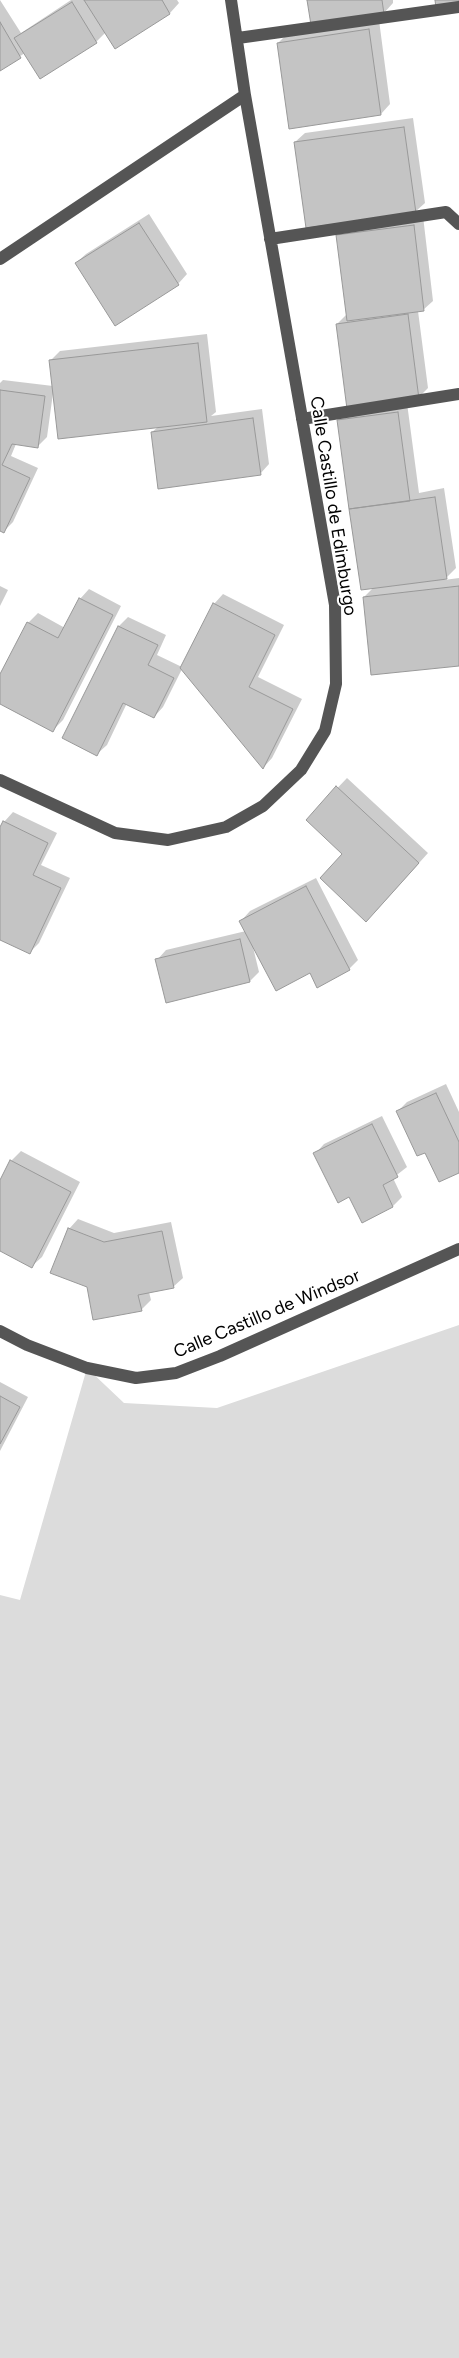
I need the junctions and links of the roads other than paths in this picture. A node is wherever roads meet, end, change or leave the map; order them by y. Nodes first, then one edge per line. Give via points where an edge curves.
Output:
1 (231, 0) edge
2 (459, 7) edge
3 (238, 38) junction
4 (245, 95) junction
5 (459, 224) edge
6 (270, 239) junction
7 (0, 259) edge
8 (459, 394) edge
9 (302, 419) junction
10 (0, 780) edge
11 (459, 1249) edge
12 (0, 1331) edge

1 - 3 street, Calle Castillo de Edimburgo
2 - 3 street
3 - 4 street, Calle Castillo de Edimburgo
4 - 6 street, Calle Castillo de Edimburgo
4 - 7 street
5 - 6 street via 446,212
6 - 9 street, Calle Castillo de Edimburgo
8 - 9 street
9 - 10 street, Calle Castillo de Edimburgo via 335,605 336,684 325,731 301,770 263,806 226,827 168,840 115,833
11 - 12 street, Calle Castillo de Windsor via 176,1373 136,1378 87,1368 26,1345

